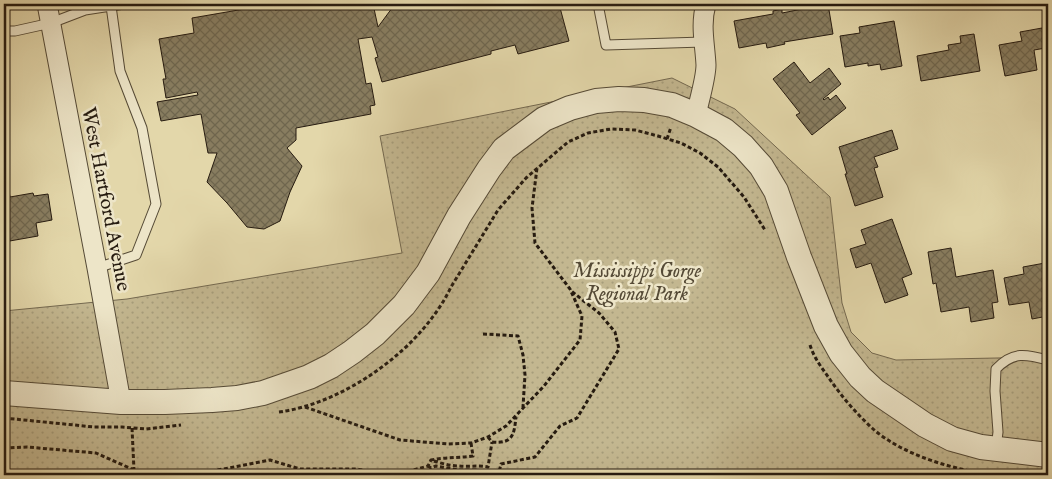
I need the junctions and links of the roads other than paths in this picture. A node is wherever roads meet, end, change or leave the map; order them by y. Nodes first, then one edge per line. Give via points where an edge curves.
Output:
1 (48, 4) edge
2 (124, 4) edge
3 (598, 4) edge
4 (706, 4) edge
5 (111, 6) junction
6 (84, 7) edge
7 (51, 23) junction
8 (4, 31) edge
9 (703, 42) junction
10 (696, 115) junction
11 (97, 268) junction
12 (1048, 360) edge
13 (5, 391) edge
14 (121, 402) junction
15 (996, 448) junction
16 (1048, 455) edge

1 - 7 street, West Hartford Avenue
2 - 5 lane
3 - 9 lane via 606,45
4 - 9 street
5 - 6 lane
5 - 11 lane via 120,71 142,128 156,204 136,255
6 - 7 lane
7 - 8 lane
7 - 11 street, West Hartford Avenue
9 - 10 street via 706,68
10 - 14 street via 644,100 619,99 596,101 544,119 496,158 428,273 404,305 376,334 352,352 331,366 263,393 212,400
10 - 15 street via 724,130 761,166 776,191 826,326 860,377 925,425 952,439
11 - 14 street, West Hartford Avenue
12 - 15 lane via 1018,355 996,369
13 - 14 street
15 - 16 street

